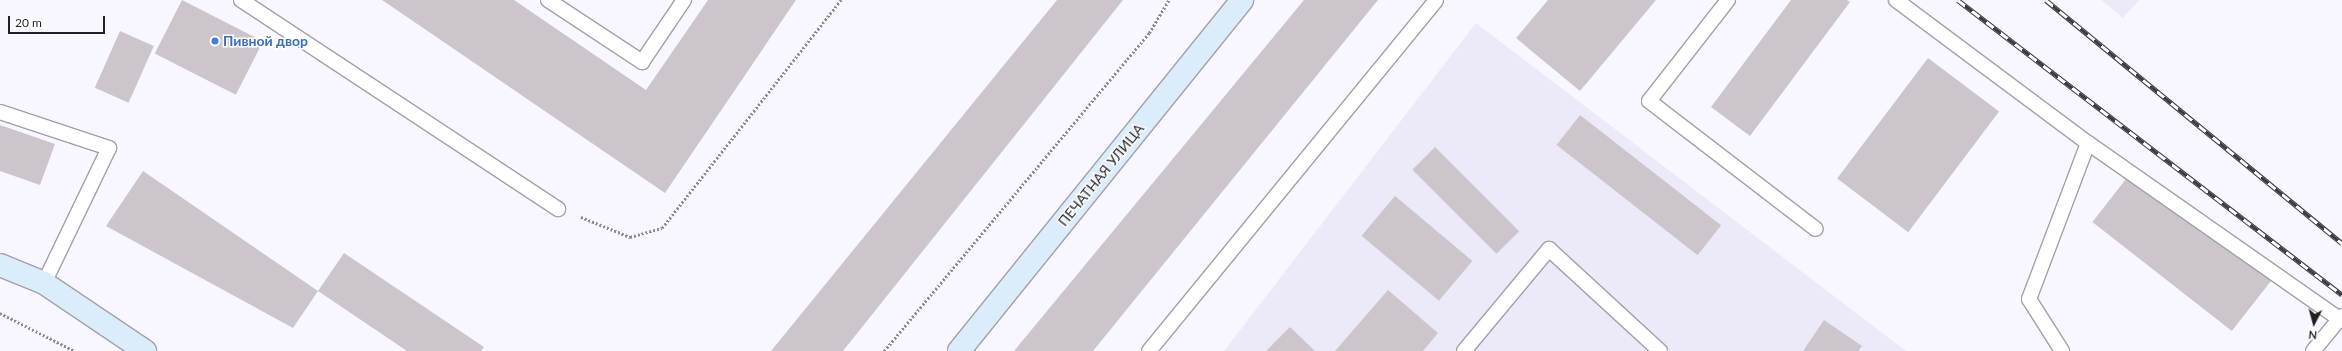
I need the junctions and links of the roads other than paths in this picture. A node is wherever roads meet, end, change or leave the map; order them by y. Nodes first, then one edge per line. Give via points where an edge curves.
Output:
1 (241, 0) edge
2 (548, 0) edge
3 (684, 0) edge
4 (1242, 0) edge
5 (1436, 0) edge
6 (1728, 0) edge
7 (1896, 0) edge
8 (0, 112) edge
9 (2088, 143) junction
10 (558, 209) road end
11 (1816, 229) dead end
12 (0, 265) edge
13 (44, 283) junction
14 (2341, 319) edge
15 (145, 351) edge
16 (960, 351) edge
17 (1150, 351) edge
18 (1464, 351) edge
19 (1660, 351) edge
20 (2062, 351) edge
21 (2313, 351) edge

1 - 10 lane
2 - 3 lane via 642,62
4 - 16 street, ПЕЧАТНАЯ УЛИЦА
5 - 17 lane
6 - 11 lane via 1649,101
7 - 9 lane
8 - 13 lane via 109,148
9 - 14 lane
9 - 20 lane via 2029,299
12 - 13 street
13 - 15 street
14 - 21 lane
18 - 19 lane via 1549,249

